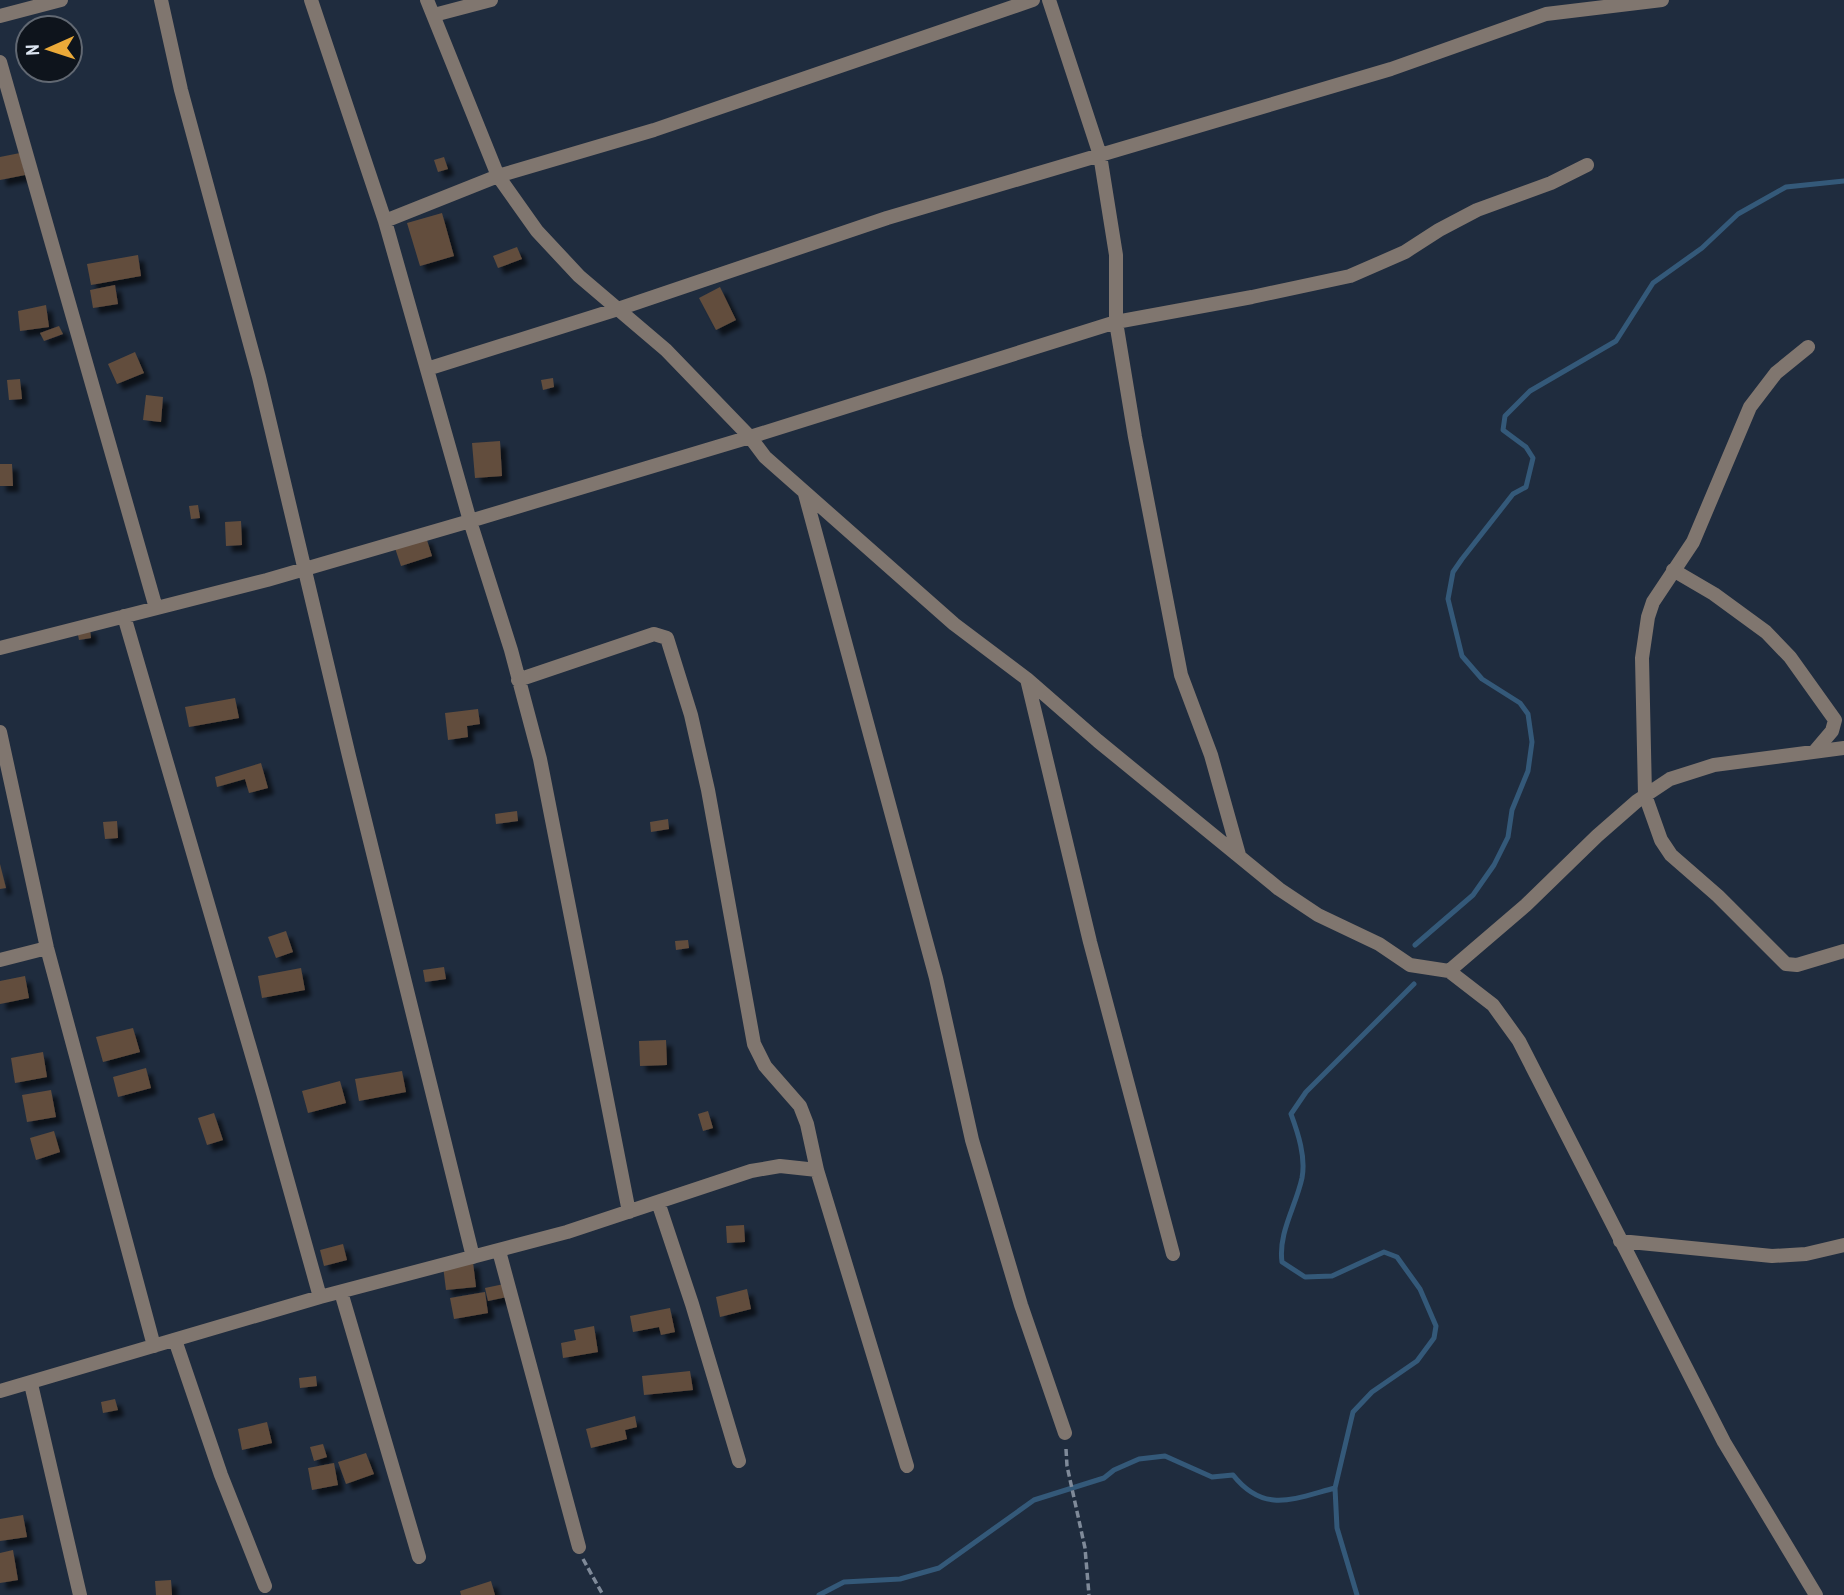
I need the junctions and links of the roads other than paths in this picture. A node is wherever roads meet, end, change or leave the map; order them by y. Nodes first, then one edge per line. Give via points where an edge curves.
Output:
1 (61, 0) edge
2 (161, 0) edge
3 (311, 0) edge
4 (427, 0) edge
5 (491, 0) edge
6 (1033, 0) edge
7 (1049, 0) edge
8 (1662, 0) edge
9 (434, 15) junction
10 (0, 16) edge
11 (0, 62) edge
12 (1100, 155) junction
13 (1587, 165) dead end
14 (498, 176) junction
15 (385, 221) junction
16 (618, 309) junction
17 (1116, 322) junction
18 (1808, 347) dead end
19 (427, 369) junction
20 (750, 437) junction
21 (805, 494) junction
22 (470, 521) junction
23 (304, 569) junction
24 (1673, 570) junction
25 (156, 608) junction
26 (124, 616) junction
27 (0, 648) edge
28 (1027, 679) junction
29 (518, 680) junction
30 (0, 732) edge
31 (1844, 748) edge
32 (1815, 751) junction
33 (1645, 795) junction
34 (1239, 855) junction
35 (47, 948) junction
36 (1844, 951) edge
37 (0, 960) edge
38 (1449, 971) junction
39 (817, 1170) junction
40 (658, 1202) junction
41 (629, 1212) junction
42 (1620, 1241) junction
43 (1844, 1245) edge
44 (499, 1251) junction
45 (1173, 1254) dead end
46 (473, 1257) junction
47 (341, 1292) junction
48 (320, 1297) junction
49 (175, 1340) junction
50 (154, 1346) junction
51 (31, 1384) junction
52 (0, 1391) edge
53 (1065, 1433) road end
54 (739, 1461) dead end
55 (907, 1466) dead end
56 (579, 1547) road end
57 (419, 1557) dead end
58 (265, 1586) dead end
59 (80, 1595) edge
60 (1816, 1595) edge

1 - 10 street
2 - 23 street
3 - 15 street
4 - 9 street
5 - 9 street
6 - 14 street via 654,130
7 - 12 street
8 - 12 street via 1546,14 1391,69
9 - 14 street
11 - 25 street
12 - 16 street via 887,218
12 - 17 street via 1116,256
13 - 17 street via 1477,210 1405,252 1350,276
14 - 15 street
14 - 16 street via 558,255
15 - 19 street
16 - 19 street
16 - 20 street via 666,350
17 - 20 street
17 - 34 street via 1181,675 1211,755
18 - 24 street via 1776,373 1750,407 1693,542
19 - 22 street
20 - 21 street
20 - 22 street
21 - 28 street via 954,624
21 - 53 street via 936,978 972,1140 1021,1306
22 - 23 street
22 - 29 street
23 - 25 street
23 - 46 street
24 - 32 street via 1746,617 1790,657 1835,720 1832,732
24 - 33 street via 1653,602 1644,638
25 - 26 street
26 - 27 street
26 - 48 street
28 - 34 street
28 - 45 street via 1090,942
29 - 39 street via 654,634 667,638 708,790 754,1044 765,1066 800,1106
29 - 41 street via 540,759
30 - 35 street
31 - 32 street
32 - 33 street via 1714,765 1670,779
33 - 36 street via 1666,849 1786,964
33 - 38 street
34 - 38 street via 1318,915 1379,944 1410,965
35 - 37 street
35 - 50 street
38 - 42 street via 1493,1005 1519,1041
39 - 40 street via 764,1168
39 - 55 street
40 - 41 street
40 - 54 street
41 - 44 street
42 - 43 street via 1772,1256
42 - 60 street via 1724,1442
44 - 46 street
44 - 56 street
46 - 47 street
47 - 48 street
47 - 57 street
48 - 49 street
49 - 50 street
49 - 58 street
50 - 51 street
51 - 52 street
51 - 59 street

